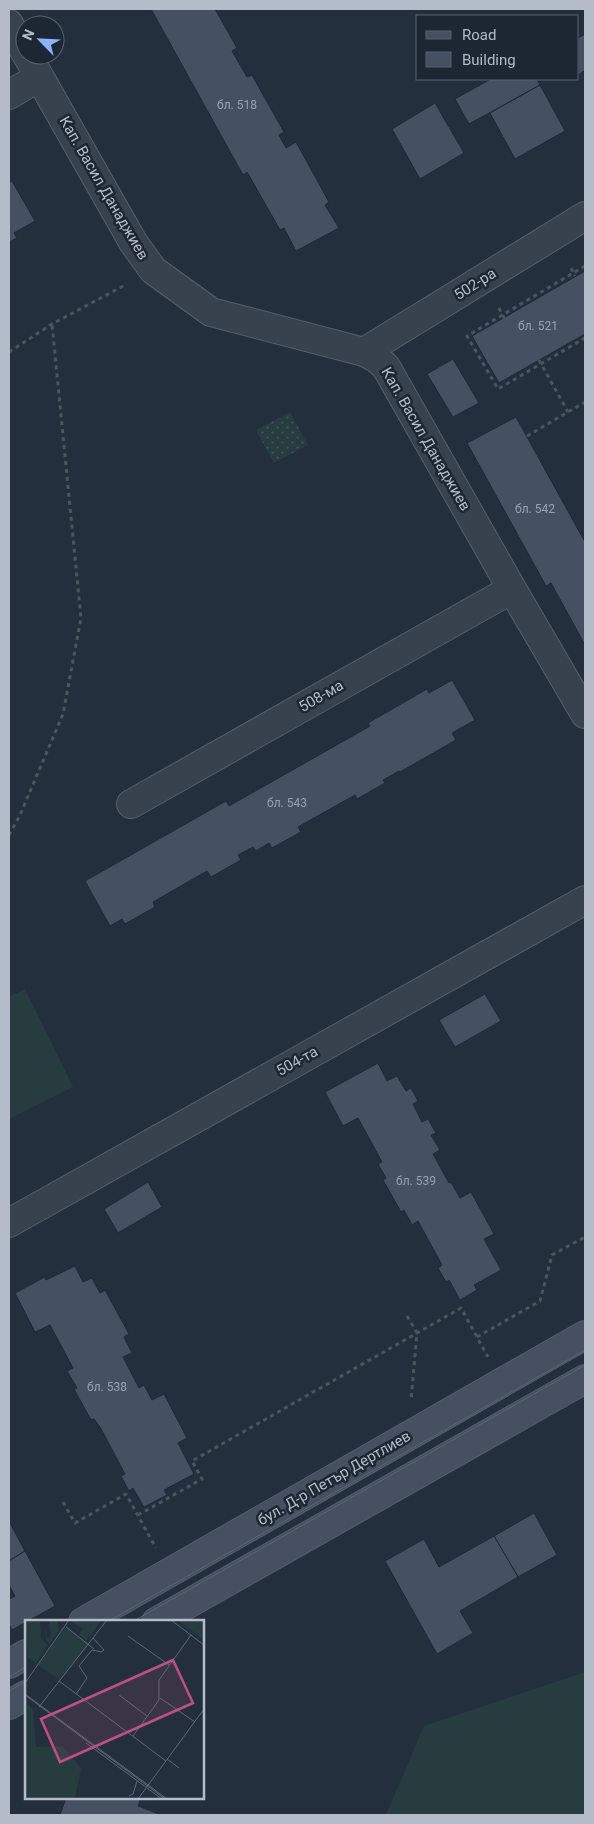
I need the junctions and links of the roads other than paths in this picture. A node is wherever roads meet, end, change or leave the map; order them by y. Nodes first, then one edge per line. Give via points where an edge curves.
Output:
1 (28, 65) edge
2 (32, 65) edge
3 (9, 95) edge
4 (585, 216) edge
5 (364, 352) junction
6 (512, 589) junction
7 (585, 714) edge
8 (131, 804) dead end
9 (585, 900) edge
10 (9, 1223) edge
11 (585, 1335) edge
12 (585, 1379) edge
13 (86, 1620) edge
14 (160, 1620) edge
15 (25, 1655) edge
16 (9, 1664) edge
17 (25, 1696) edge
18 (9, 1704) edge

1 - 3 street
2 - 5 street, Кап. Васил Данаджиев via 133,242 153,270 211,312
4 - 5 street, 502-ра
5 - 6 street, Кап. Васил Данаджиев via 386,367
6 - 7 street, Кап. Васил Данаджиев
6 - 8 street, 508-ма
9 - 10 street, 504-та
11 - 13 main road, бул. Д-р Петър Дертлиев
12 - 14 main road
15 - 16 main road
17 - 18 main road

